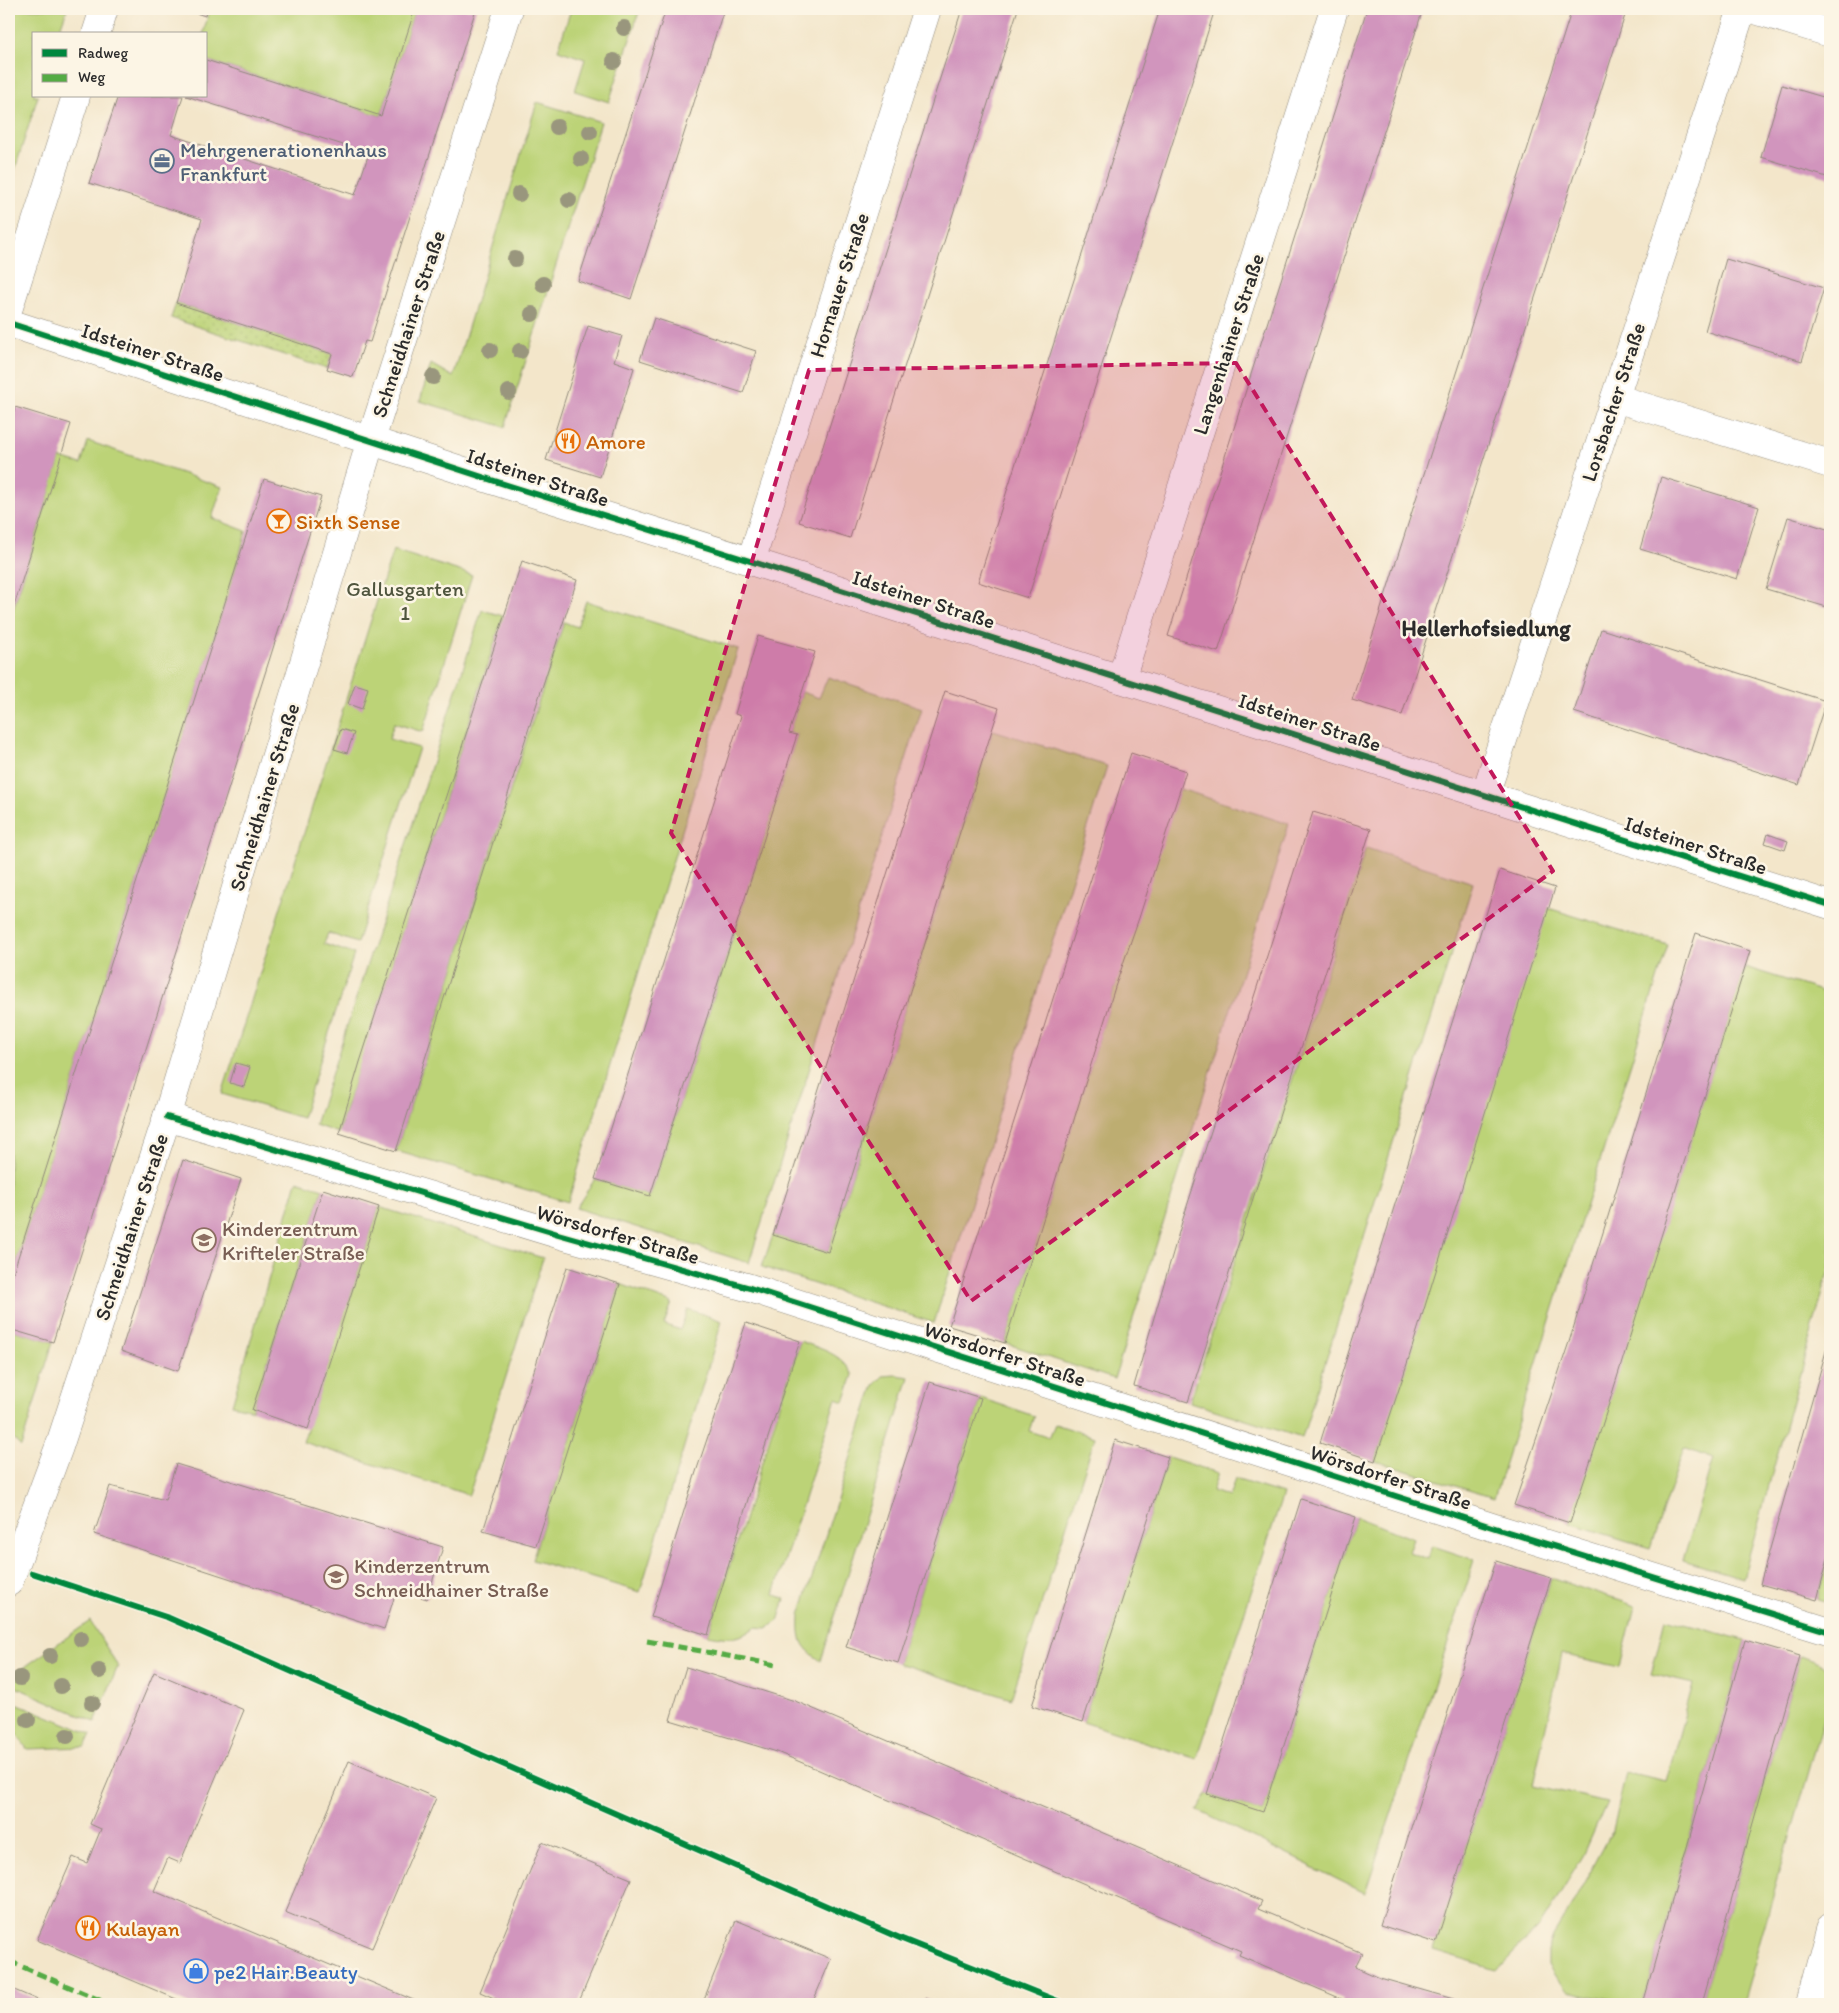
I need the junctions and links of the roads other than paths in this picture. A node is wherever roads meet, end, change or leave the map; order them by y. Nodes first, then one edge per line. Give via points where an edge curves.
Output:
1 (104, 9) edge
2 (509, 9) edge
3 (928, 9) edge
4 (1334, 9) edge
5 (1742, 9) edge
6 (1752, 9) edge
7 (97, 32) edge
8 (1830, 34) edge
9 (75, 98) edge
10 (9, 307) edge
11 (9, 322) edge
12 (1615, 398) junction
13 (371, 440) junction
14 (1830, 464) edge
15 (751, 561) junction
16 (1121, 679) junction
17 (1485, 795) junction
18 (1830, 905) edge
19 (167, 1117) junction
20 (9, 1582) edge
21 (1830, 1632) edge
22 (1830, 1928) edge
23 (1818, 2000) edge

1 - 7 street
2 - 13 street, Schneidhainer Straße
3 - 15 street, Hornauer Straße
4 - 16 street, Langenhainer Straße
5 - 12 street, Lorsbacher Straße
6 - 8 street
9 - 10 street
11 - 13 street, Idsteiner Straße
12 - 14 street
12 - 17 street, Lorsbacher Straße
13 - 15 street, Idsteiner Straße
13 - 19 street, Schneidhainer Straße
15 - 16 street, Idsteiner Straße
16 - 17 street, Idsteiner Straße
17 - 18 street, Idsteiner Straße
19 - 20 street, Schneidhainer Straße via 60,1447
19 - 21 street, Wörsdorfer Straße via 750,1288 1495,1528
22 - 23 street

